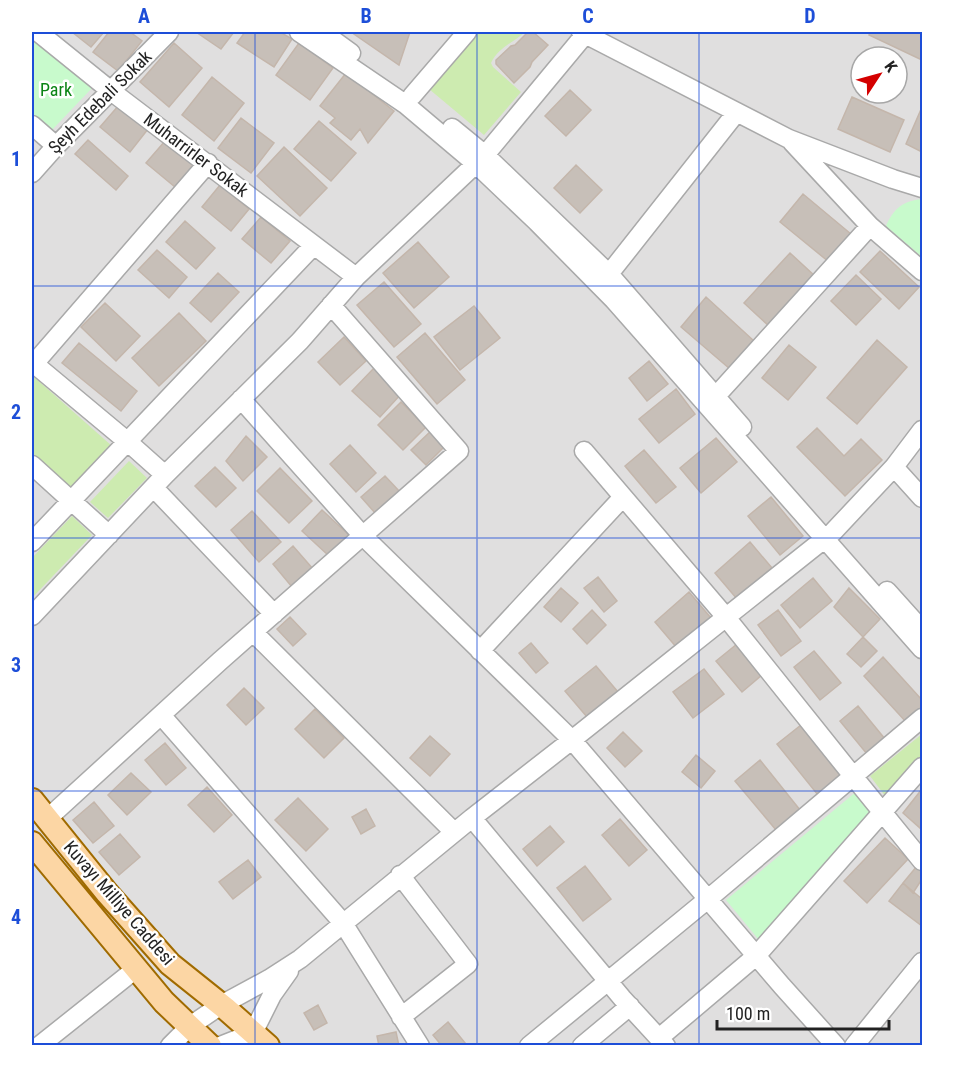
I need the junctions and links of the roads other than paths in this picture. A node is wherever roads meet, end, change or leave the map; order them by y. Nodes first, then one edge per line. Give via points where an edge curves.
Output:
1 (38, 32) edge
2 (169, 32) edge
3 (299, 32) edge
4 (321, 32) edge
5 (467, 32) edge
6 (584, 32) edge
7 (111, 91) junction
8 (412, 96) junction
9 (736, 112) junction
10 (32, 125) edge
11 (789, 139) junction
12 (56, 146) junction
13 (481, 159) junction
14 (208, 163) junction
15 (32, 173) edge
16 (922, 188) edge
17 (870, 226) junction
18 (314, 245) junction
19 (922, 271) edge
20 (609, 274) junction
21 (356, 278) junction
22 (331, 305) junction
23 (32, 364) edge
24 (717, 396) junction
25 (241, 399) junction
26 (922, 430) edge
27 (128, 442) junction
28 (584, 451) dead end
29 (32, 465) edge
30 (894, 467) junction
31 (159, 482) junction
32 (623, 497) junction
33 (922, 498) edge
34 (71, 501) junction
35 (109, 535) junction
36 (829, 535) junction
37 (363, 536) junction
38 (32, 542) edge
39 (274, 614) junction
40 (32, 616) edge
41 (725, 616) junction
42 (919, 618) edge
43 (253, 632) junction
44 (922, 649) edge
45 (480, 651) junction
46 (161, 715) junction
47 (922, 718) edge
48 (572, 740) junction
49 (922, 767) edge
50 (853, 776) junction
51 (32, 800) edge
52 (883, 811) junction
53 (472, 818) junction
54 (47, 819) junction
55 (454, 832) junction
56 (32, 843) edge
57 (922, 861) edge
58 (400, 875) junction
59 (708, 899) junction
60 (343, 923) junction
61 (756, 956) junction
62 (296, 962) junction
63 (922, 962) edge
64 (137, 968) junction
65 (608, 980) junction
66 (221, 1005) junction
67 (630, 1006) junction
68 (401, 1017) junction
69 (190, 1026) junction
70 (260, 1039) edge
71 (663, 1042) edge
72 (39, 1046) edge
73 (170, 1046) edge
74 (210, 1046) edge
75 (220, 1046) edge
76 (420, 1046) edge
77 (529, 1046) edge
78 (582, 1046) edge
79 (836, 1046) edge
80 (854, 1046) edge

1 - 7 street, Muharrirler Sokak
2 - 7 street, Şeyh Edebali Sokak
3 - 13 street
4 - 8 street
5 - 8 street
6 - 9 street
6 - 13 street
7 - 12 street, Şeyh Edebali Sokak
7 - 14 street, Muharrirler Sokak
8 - 13 street
9 - 11 street
9 - 20 street
10 - 12 street
11 - 16 street
11 - 17 street
12 - 15 street, Şeyh Edebali Sokak
13 - 20 street
13 - 21 street
13 - 36 street
14 - 18 street, Muharrirler Sokak
14 - 23 street
17 - 19 street
17 - 24 street
18 - 21 street, Muharrirler Sokak
18 - 27 street
20 - 24 street
21 - 22 street
22 - 25 street
22 - 37 street via 459,451
23 - 27 street
24 - 36 street
25 - 31 street
25 - 37 street
26 - 30 street
27 - 31 street
27 - 34 street
28 - 32 street
29 - 34 street
30 - 33 street
30 - 36 street
31 - 35 street
31 - 39 street
32 - 41 street
32 - 45 street
34 - 35 street
34 - 38 street
35 - 40 street
36 - 41 street
36 - 42 street
36 - 44 street
37 - 39 street
37 - 45 street
39 - 43 street
41 - 48 street
41 - 50 street
43 - 46 street
43 - 55 street
45 - 48 street
46 - 54 street
46 - 60 street
47 - 50 street
48 - 53 street
48 - 59 street
49 - 52 street
50 - 52 street
50 - 59 street
51 - 54 main road, Kuvayı Milliye Caddesi
52 - 57 street
52 - 61 street
53 - 55 street
53 - 65 street
54 - 66 main road, Kuvayı Milliye Caddesi via 170,964
55 - 58 street
56 - 64 main road, Kuvayı Milliye Caddesi
58 - 60 street
58 - 68 street via 468,964
59 - 61 street
59 - 65 street
60 - 62 street
60 - 68 street
61 - 71 street
61 - 79 street
62 - 66 street
62 - 70 street via 272,995
63 - 80 street
64 - 69 main road, Kuvayı Milliye Caddesi via 164,1002
64 - 72 street
65 - 67 street
65 - 77 street
66 - 69 street
66 - 70 main road, Kuvayı Milliye Caddesi
67 - 71 street
67 - 78 street
68 - 76 street
69 - 73 street
69 - 74 main road, Kuvayı Milliye Caddesi
70 - 75 street

